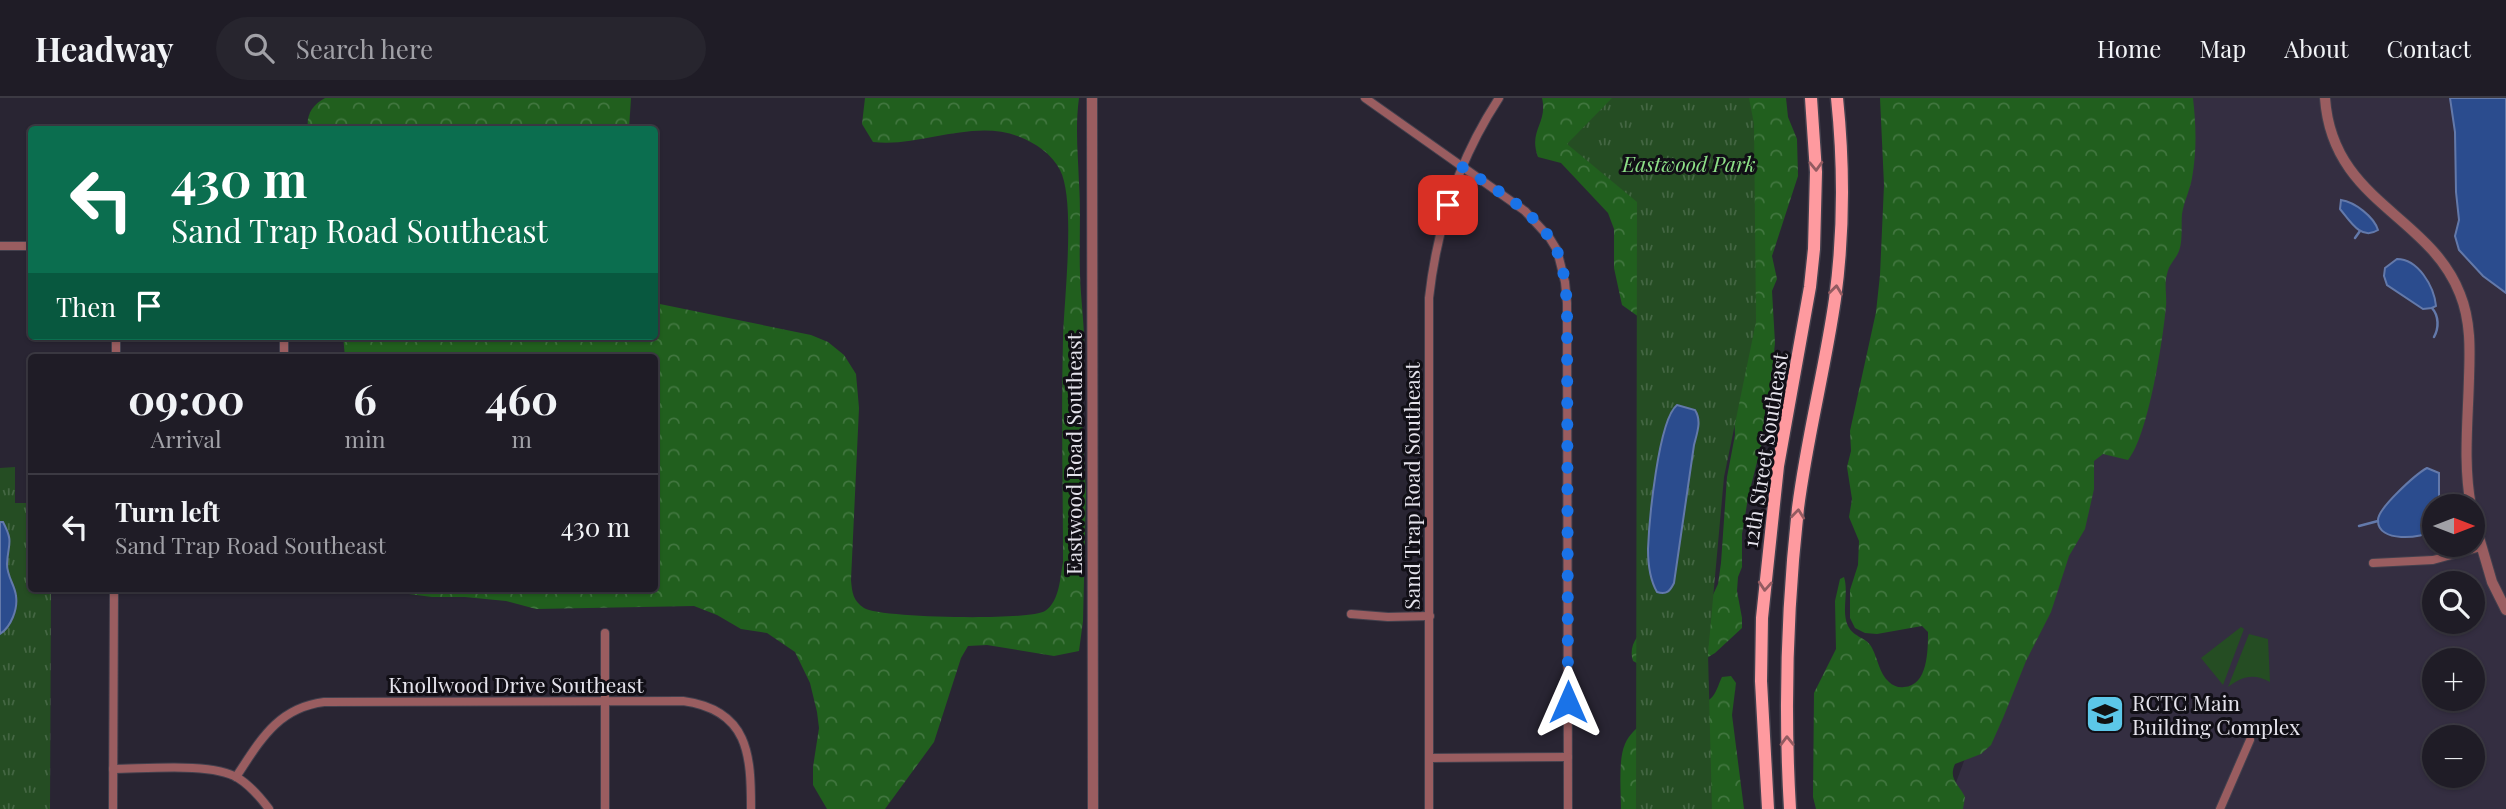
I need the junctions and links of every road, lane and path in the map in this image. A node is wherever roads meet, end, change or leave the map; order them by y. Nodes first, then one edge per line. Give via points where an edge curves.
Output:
1 (1092, 98) edge
2 (1365, 98) edge
3 (1499, 98) edge
4 (1811, 98) edge
5 (1837, 98) edge
6 (2325, 100) edge
7 (1461, 166) junction
8 (0, 246) edge
9 (28, 246) edge
10 (2470, 494) edge
11 (2444, 557) edge
12 (2483, 557) edge
13 (2373, 563) dead end
14 (114, 592) edge
15 (2506, 610) edge
16 (1351, 614) dead end
17 (1430, 617) junction
18 (605, 633) dead end
19 (605, 700) junction
20 (2250, 740) dead end
21 (1568, 757) junction
22 (1429, 758) junction
23 (114, 769) junction
24 (236, 777) junction
25 (114, 809) edge
26 (269, 809) edge
27 (605, 809) edge
28 (751, 809) edge
29 (1093, 809) edge
30 (1429, 809) edge
31 (1568, 809) edge
32 (1768, 809) edge
33 (1790, 809) edge
34 (2220, 809) edge

1 - 29 street, Eastwood Road Southeast
2 - 7 street
3 - 7 street, Sand Trap Road Southeast
4 -> 32 main road, 12th Street Southeast via 1816,172 1814,249 1777,466 1762,618
33 -> 5 main road, 12th Street Southeast via 1787,648 1805,460 1835,302 1841,241
6 - 10 street via 2335,143 2352,173 2434,253 2462,298 2470,344
7 - 17 street, Sand Trap Road Southeast via 1439,235 1429,298
7 - 21 street via 1538,223 1557,250 1565,282
8 - 9 street
11 - 13 street
12 - 15 street
14 - 23 street
16 - 17 street
17 - 22 street, Sand Trap Road Southeast
18 - 19 street
19 - 24 street, Knollwood Drive Southeast via 308,704 263,736
19 - 27 street
19 - 28 street, Knollwood Drive Southeast via 697,703 724,717 746,746
20 - 34 street
21 - 22 street
21 - 31 street
22 - 30 street, Sand Trap Road Southeast
23 - 24 street via 203,769
23 - 25 street
24 - 26 street

